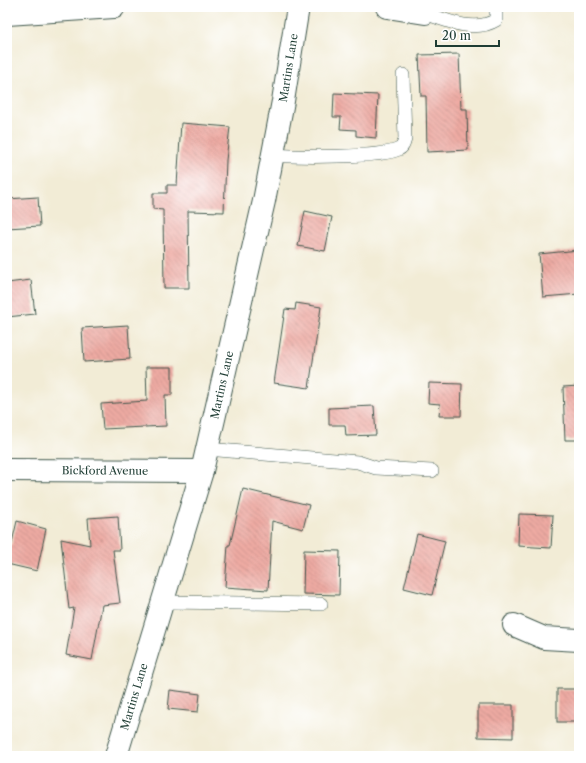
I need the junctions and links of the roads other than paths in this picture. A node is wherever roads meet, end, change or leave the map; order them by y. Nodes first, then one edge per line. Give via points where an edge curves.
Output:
1 (114, 7) edge
2 (298, 7) edge
3 (387, 7) edge
4 (496, 7) edge
5 (426, 10) edge
6 (7, 14) edge
7 (403, 75) dead end
8 (273, 155) junction
9 (207, 449) junction
10 (7, 470) edge
11 (202, 471) junction
12 (432, 471) dead end
13 (163, 602) junction
14 (321, 604) dead end
15 (514, 625) dead end
16 (579, 640) edge
17 (116, 756) edge

1 - 6 street
2 - 8 street, Martins Lane
3 - 5 street
4 - 5 lane via 496,20 486,26 454,24
7 - 8 lane via 405,139 399,150 350,155
8 - 9 street, Martins Lane
9 - 11 street, Martins Lane
9 - 12 lane via 358,462 376,468
10 - 11 street, Bickford Avenue
11 - 13 street, Martins Lane
13 - 14 lane
13 - 17 street, Martins Lane
15 - 16 street via 544,638

